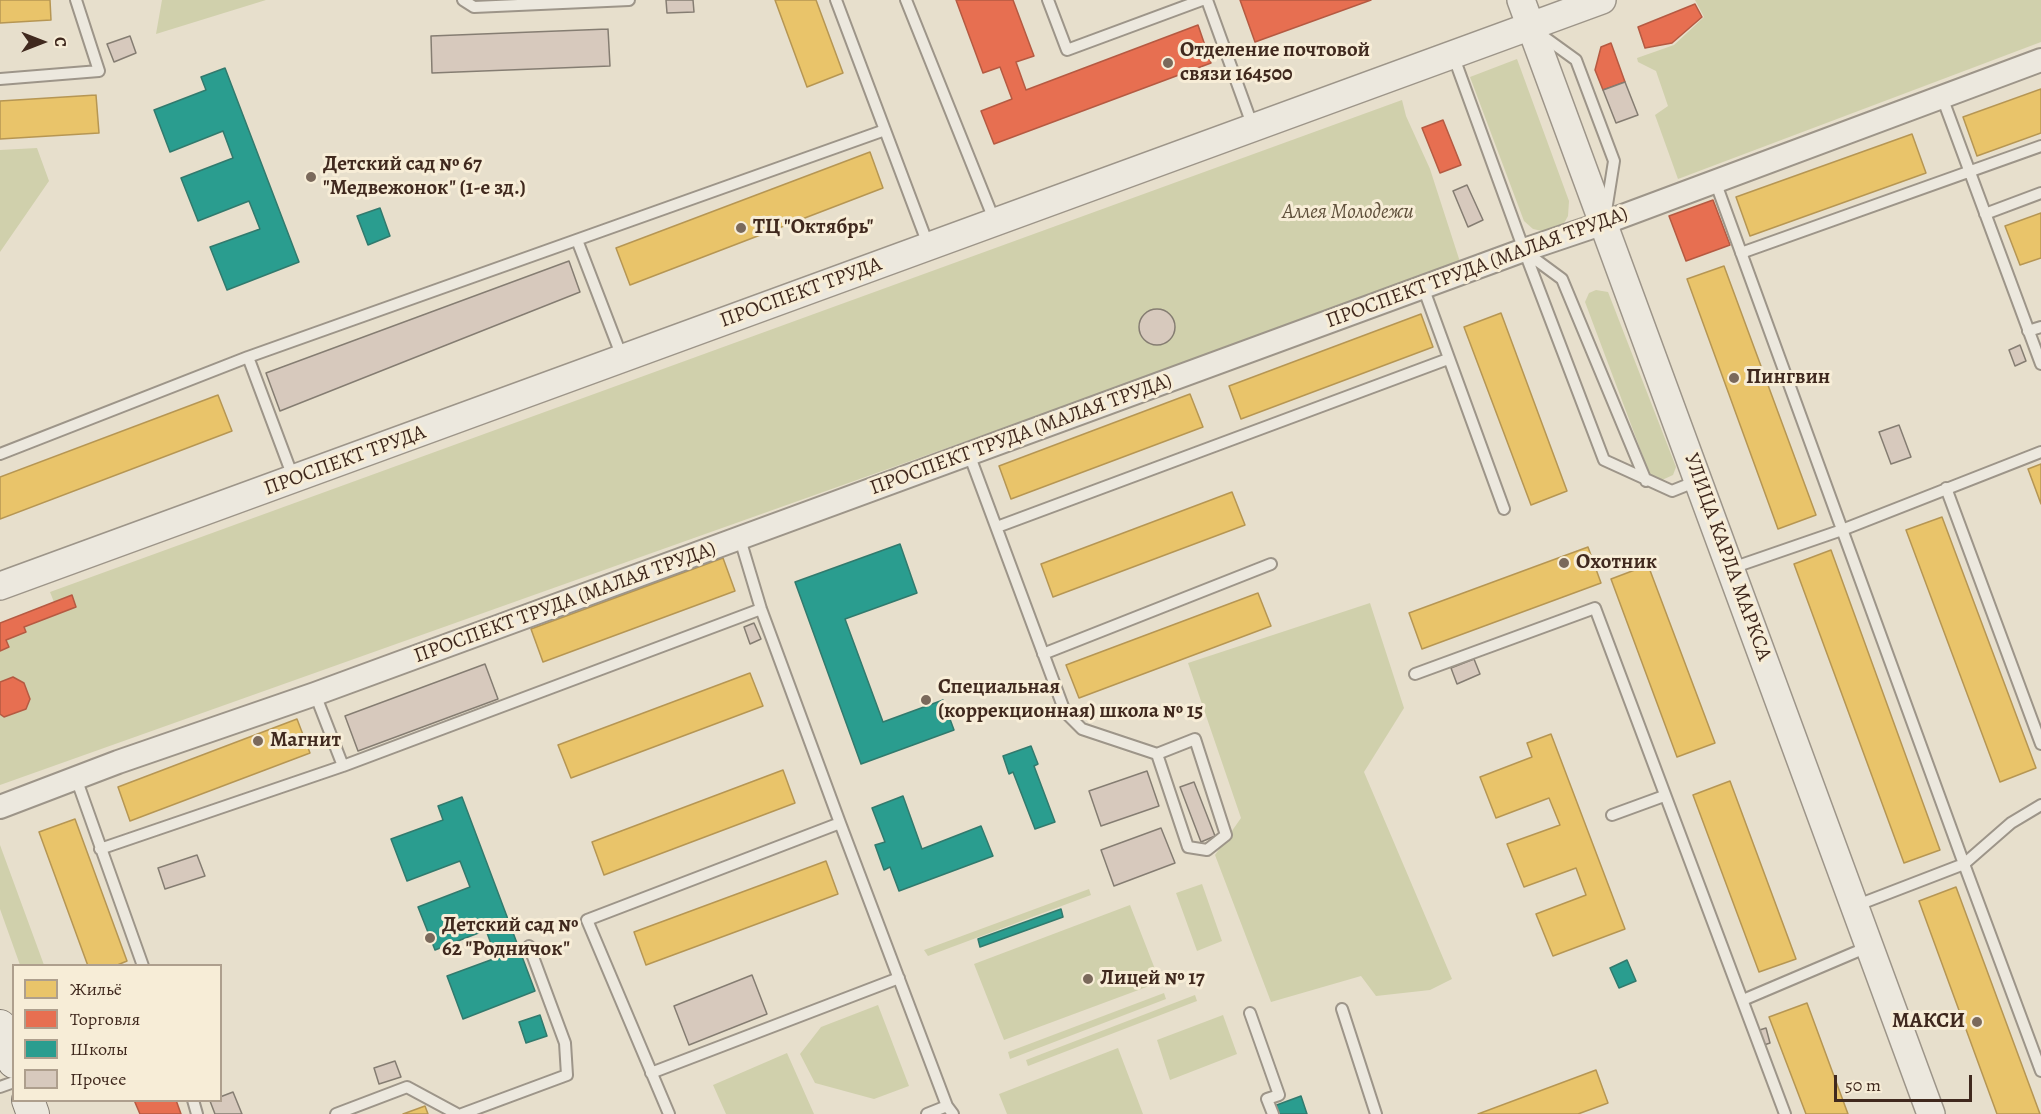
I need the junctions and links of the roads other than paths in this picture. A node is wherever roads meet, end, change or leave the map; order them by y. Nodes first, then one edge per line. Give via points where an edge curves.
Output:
1 (76, 0) edge
2 (463, 0) edge
3 (629, 0) edge
4 (836, 0) edge
5 (906, 0) edge
6 (1048, 0) edge
7 (1202, 0) edge
8 (1207, 0) edge
9 (1521, 0) edge
10 (1602, 0) edge
11 (1531, 27) junction
12 (1453, 54) junction
13 (2041, 60) edge
14 (0, 79) edge
15 (1942, 97) junction
16 (1253, 128) junction
17 (885, 130) junction
18 (2041, 146) edge
19 (1969, 172) junction
20 (1715, 181) junction
21 (2041, 194) edge
22 (1985, 214) junction
23 (995, 223) junction
24 (1604, 223) junction
25 (577, 240) junction
26 (929, 247) junction
27 (1524, 250) junction
28 (1741, 253) junction
29 (1423, 287) junction
30 (2041, 327) edge
31 (2028, 332) junction
32 (248, 357) junction
33 (623, 359) junction
34 (1448, 359) junction
35 (2041, 364) edge
36 (2041, 452) edge
37 (0, 454) edge
38 (969, 454) junction
39 (294, 479) junction
40 (1699, 480) junction
41 (1646, 481) junction
42 (1946, 488) junction
43 (1504, 508) dead end
44 (997, 527) junction
45 (1842, 530) junction
46 (740, 539) junction
47 (1271, 564) dead end
48 (1731, 568) junction
49 (0, 586) edge
50 (761, 609) junction
51 (1042, 654) junction
52 (1415, 674) dead end
53 (315, 694) junction
54 (2041, 744) edge
55 (1157, 754) junction
56 (343, 766) junction
57 (76, 778) junction
58 (1664, 795) junction
59 (2041, 805) edge
60 (0, 807) edge
61 (1612, 815) dead end
62 (840, 823) junction
63 (100, 849) junction
64 (1964, 864) junction
65 (1855, 906) junction
66 (529, 946) dead end
67 (1870, 946) junction
68 (142, 964) edge
69 (899, 978) junction
70 (1743, 1000) junction
71 (1342, 1009) dead end
72 (1250, 1013) dead end
73 (2041, 1071) edge
74 (651, 1074) junction
75 (950, 1110) edge
76 (336, 1114) edge
77 (459, 1114) edge
78 (669, 1114) edge
79 (927, 1114) edge
80 (1273, 1114) edge
81 (1376, 1114) edge
82 (1785, 1114) edge
83 (1931, 1114) edge

1 - 14 lane via 99,71
2 - 3 lane via 474,8
4 - 17 lane
5 - 23 lane
6 - 7 lane via 1067,50
8 - 16 lane
9 - 11 street, УЛИЦА КАРЛА МАРКСА
10 - 11 street, ПРОСПЕКТ ТРУДА
11 - 12 street, ПРОСПЕКТ ТРУДА
11 - 24 street, УЛИЦА КАРЛА МАРКСА
12 - 16 street, ПРОСПЕКТ ТРУДА
12 - 27 lane
13 - 15 street, ПРОСПЕКТ ТРУДА (МАЛАЯ ТРУДА)
15 - 19 lane
15 - 20 street, ПРОСПЕКТ ТРУДА (МАЛАЯ ТРУДА)
16 - 23 street, ПРОСПЕКТ ТРУДА
17 - 25 lane
17 - 26 lane
18 - 19 lane
19 - 22 lane
19 - 28 lane
20 - 24 street, ПРОСПЕКТ ТРУДА (МАЛАЯ ТРУДА)
20 - 28 lane
21 - 22 lane
22 - 31 lane
23 - 26 street, ПРОСПЕКТ ТРУДА
24 - 27 street, ПРОСПЕКТ ТРУДА (МАЛАЯ ТРУДА)
24 - 40 street, УЛИЦА КАРЛА МАРКСА
25 - 32 lane
25 - 33 lane
26 - 33 street, ПРОСПЕКТ ТРУДА
27 - 29 street, ПРОСПЕКТ ТРУДА (МАЛАЯ ТРУДА)
27 - 41 lane via 1562,279
27 - 41 lane via 1604,460
28 - 45 lane
29 - 34 lane
29 - 38 street, ПРОСПЕКТ ТРУДА (МАЛАЯ ТРУДА)
30 - 31 lane
31 - 35 lane
32 - 37 lane
32 - 39 lane
33 - 39 street, ПРОСПЕКТ ТРУДА
34 - 43 lane
34 - 44 lane
36 - 42 lane
38 - 44 lane
38 - 46 street, ПРОСПЕКТ ТРУДА (МАЛАЯ ТРУДА)
39 - 49 street, ПРОСПЕКТ ТРУДА
40 - 41 lane via 1672,491
40 - 48 street, УЛИЦА КАРЛА МАРКСА
42 - 45 lane
42 - 54 lane
44 - 51 lane
45 - 48 lane
45 - 64 lane
46 - 50 lane
46 - 53 street, ПРОСПЕКТ ТРУДА (МАЛАЯ ТРУДА)
47 - 51 lane
48 - 65 street, УЛИЦА КАРЛА МАРКСА
50 - 56 lane
50 - 62 lane
51 - 55 lane via 1065,712 1082,729
52 - 58 lane via 1595,608
53 - 56 lane
53 - 57 street, ПРОСПЕКТ ТРУДА (МАЛАЯ ТРУДА)
55 - 55 lane via 1195,739 1226,835 1207,850 1188,847
56 - 63 lane
57 - 60 street, ПРОСПЕКТ ТРУДА (МАЛАЯ ТРУДА)
57 - 63 lane
58 - 61 lane
58 - 70 lane
59 - 64 lane via 2011,823
62 - 69 lane
62 - 74 lane via 587,920
63 - 68 lane
64 - 65 lane
64 - 73 lane
65 - 67 street, УЛИЦА КАРЛА МАРКСА
66 - 77 lane via 565,1043 567,1075
67 - 70 lane
67 - 83 street, УЛИЦА КАРЛА МАРКСА
69 - 74 lane
69 - 75 lane
70 - 82 lane
71 - 81 lane
72 - 80 lane via 1280,1095 1267,1099
74 - 78 lane
75 - 79 lane
76 - 77 lane via 407,1088

